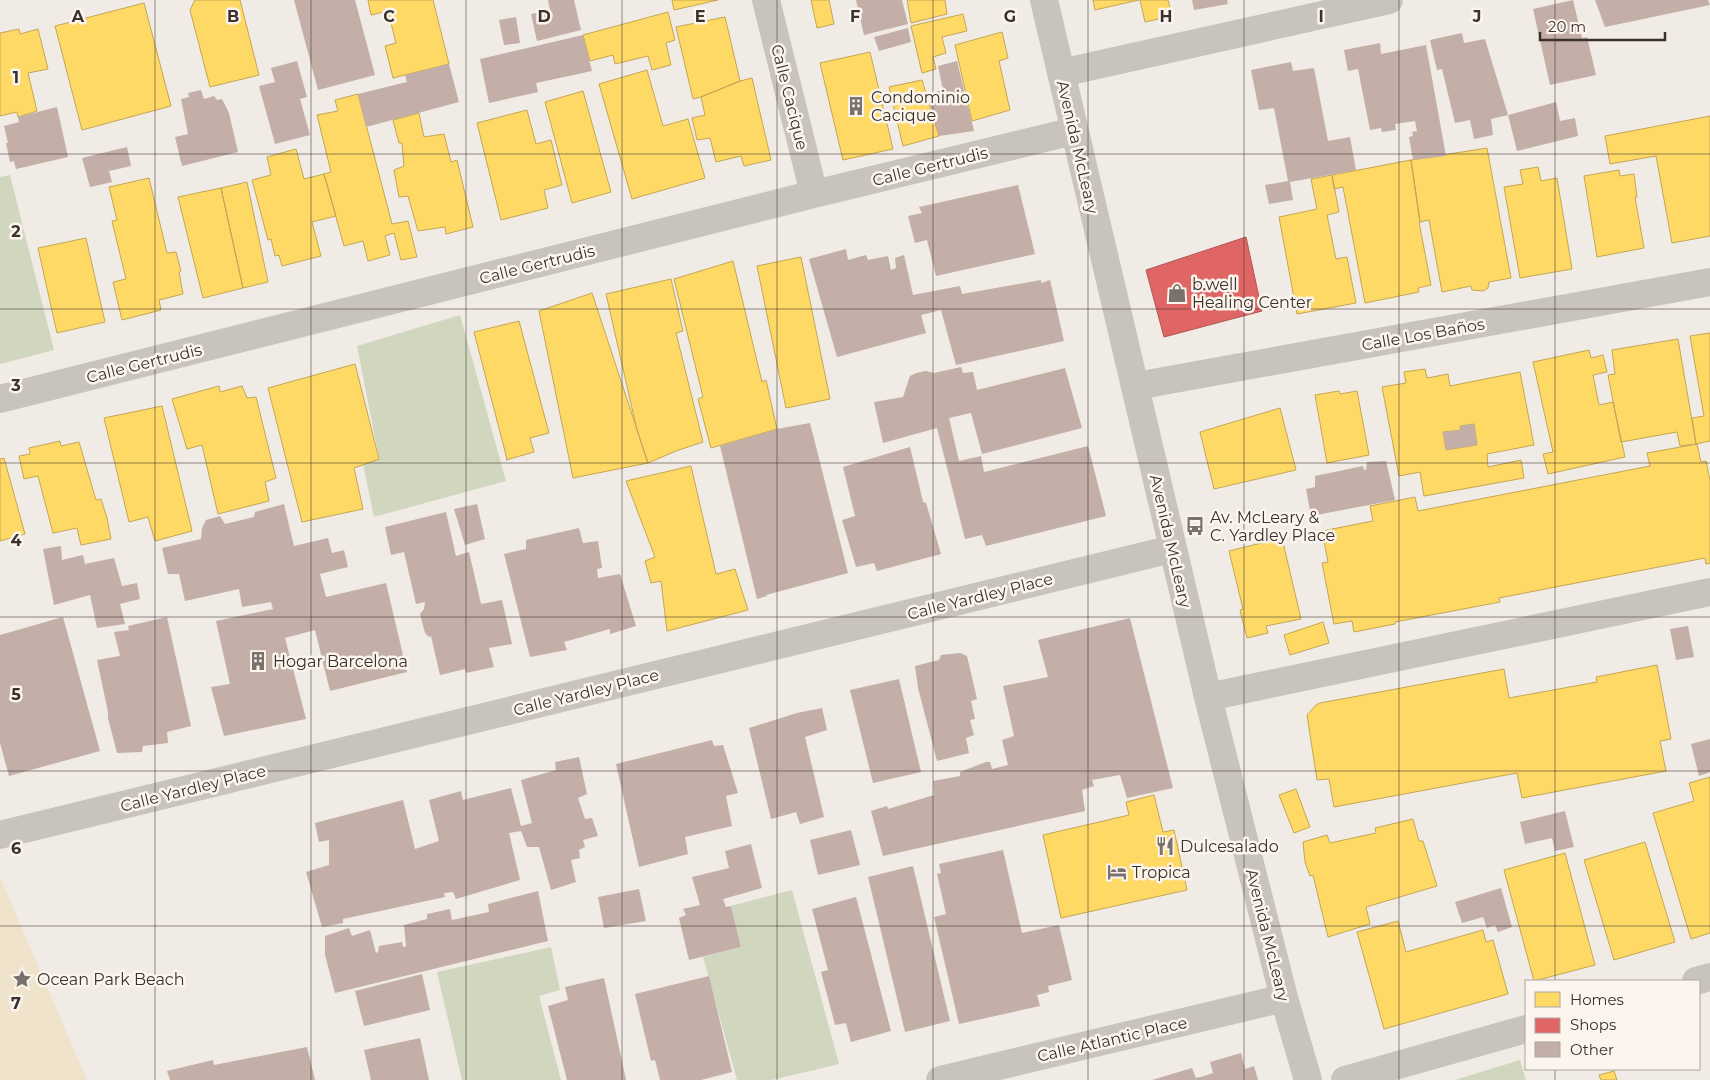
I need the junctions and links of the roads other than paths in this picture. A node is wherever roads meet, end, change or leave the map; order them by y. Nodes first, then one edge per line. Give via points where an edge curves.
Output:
1 (766, 0) edge
2 (1044, 0) edge
3 (1389, 0) edge
4 (1061, 74) junction
5 (1074, 131) junction
6 (814, 194) junction
7 (1710, 282) edge
8 (1136, 386) junction
9 (0, 400) edge
10 (1172, 549) junction
11 (1710, 592) edge
12 (1208, 697) junction
13 (0, 835) edge
14 (1284, 998) junction
15 (1525, 1029) edge
16 (940, 1080) edge
17 (1308, 1080) edge
18 (1345, 1080) edge

1 - 6 street, Calle Cacique
2 - 4 street, Avenida McLeary
3 - 4 street
4 - 5 street, Avenida McLeary
5 - 6 street, Calle Gertrudis
5 - 8 street, Avenida McLeary
6 - 9 street, Calle Gertrudis
7 - 8 street, Calle Los Baños
8 - 10 street, Avenida McLeary
10 - 12 street, Avenida McLeary
10 - 13 street, Calle Yardley Place
11 - 12 street
12 - 14 street, Avenida McLeary
14 - 16 street, Calle Atlantic Place
14 - 17 street, Avenida McLeary
15 - 18 street

